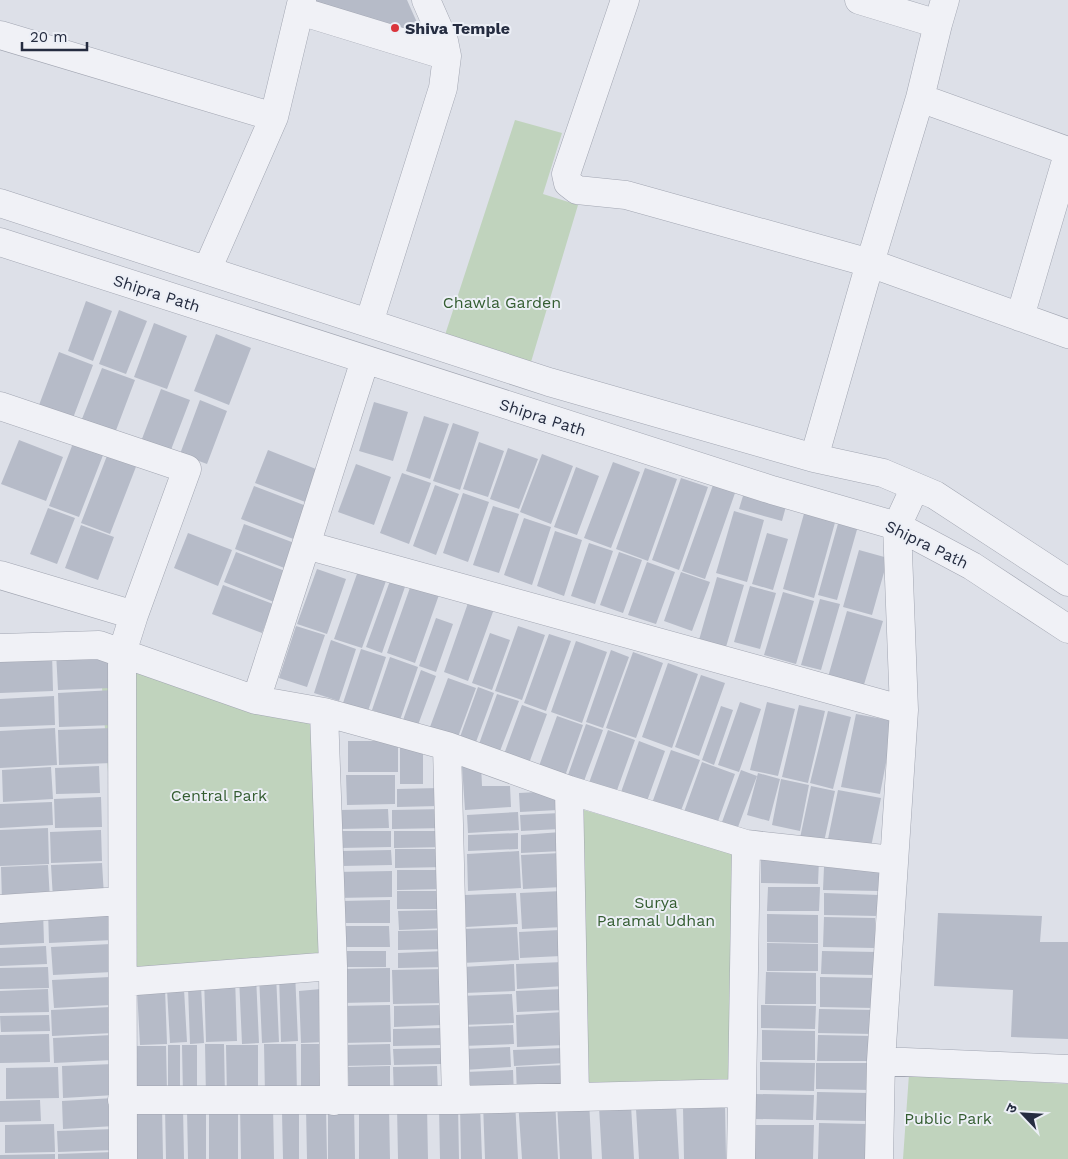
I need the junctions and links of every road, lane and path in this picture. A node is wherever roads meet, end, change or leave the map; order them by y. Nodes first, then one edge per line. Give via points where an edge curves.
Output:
1 (426, 0) edge
2 (625, 0) edge
3 (859, 0) edge
4 (301, 5) edge
5 (942, 12) edge
6 (0, 35) edge
7 (448, 56) junction
8 (920, 98) junction
9 (274, 117) junction
10 (1068, 152) edge
11 (0, 203) edge
12 (0, 242) edge
13 (870, 263) junction
14 (207, 270) junction
15 (1020, 317) junction
16 (369, 323) junction
17 (1068, 334) edge
18 (365, 360) junction
19 (0, 406) edge
20 (814, 458) junction
21 (915, 486) junction
22 (897, 526) junction
23 (306, 545) junction
24 (0, 575) edge
25 (1068, 582) edge
26 (134, 616) junction
27 (1068, 629) edge
28 (0, 648) edge
29 (122, 653) junction
30 (256, 700) junction
31 (904, 710) junction
32 (324, 712) junction
33 (447, 746) junction
34 (569, 790) junction
35 (746, 844) junction
36 (893, 860) junction
37 (121, 901) junction
38 (0, 909) edge
39 (333, 966) junction
40 (123, 982) junction
41 (881, 1061) junction
42 (1068, 1069) edge
43 (741, 1094) junction
44 (575, 1097) junction
45 (122, 1100) junction
46 (456, 1100) junction
47 (334, 1101) junction
48 (123, 1159) edge
49 (741, 1159) edge
50 (879, 1159) edge

1 - 7 street
2 - 13 street via 566,174 568,183 577,190 626,195
3 - 5 street
4 - 7 street
4 - 9 street
5 - 8 street
6 - 9 street
7 - 16 street via 443,88
8 - 10 street
8 - 13 street
9 - 14 street
10 - 15 street
11 - 14 street
12 - 18 street, Shipra Path
13 - 15 street
13 - 20 street
14 - 16 street
15 - 17 street
16 - 20 street via 549,382
18 - 22 street, Shipra Path via 772,490
18 - 23 street
19 - 26 street via 187,469
20 - 21 street via 883,473
21 - 22 street
21 - 25 street
22 - 27 street, Shipra Path via 972,566
22 - 31 street
23 - 30 street
23 - 31 street
24 - 26 street
26 - 29 street
28 - 29 street via 99,645
29 - 30 street
29 - 37 street
30 - 32 street
31 - 36 street
32 - 33 street
32 - 39 street
33 - 34 street
33 - 46 street
34 - 35 street
34 - 44 street
35 - 36 street
35 - 43 street
36 - 41 street
37 - 38 street
37 - 40 street
39 - 40 street
39 - 47 street
40 - 45 street
41 - 42 street
41 - 50 street
43 - 44 street
43 - 49 street
44 - 46 street
45 - 47 street
45 - 48 street
46 - 47 street

